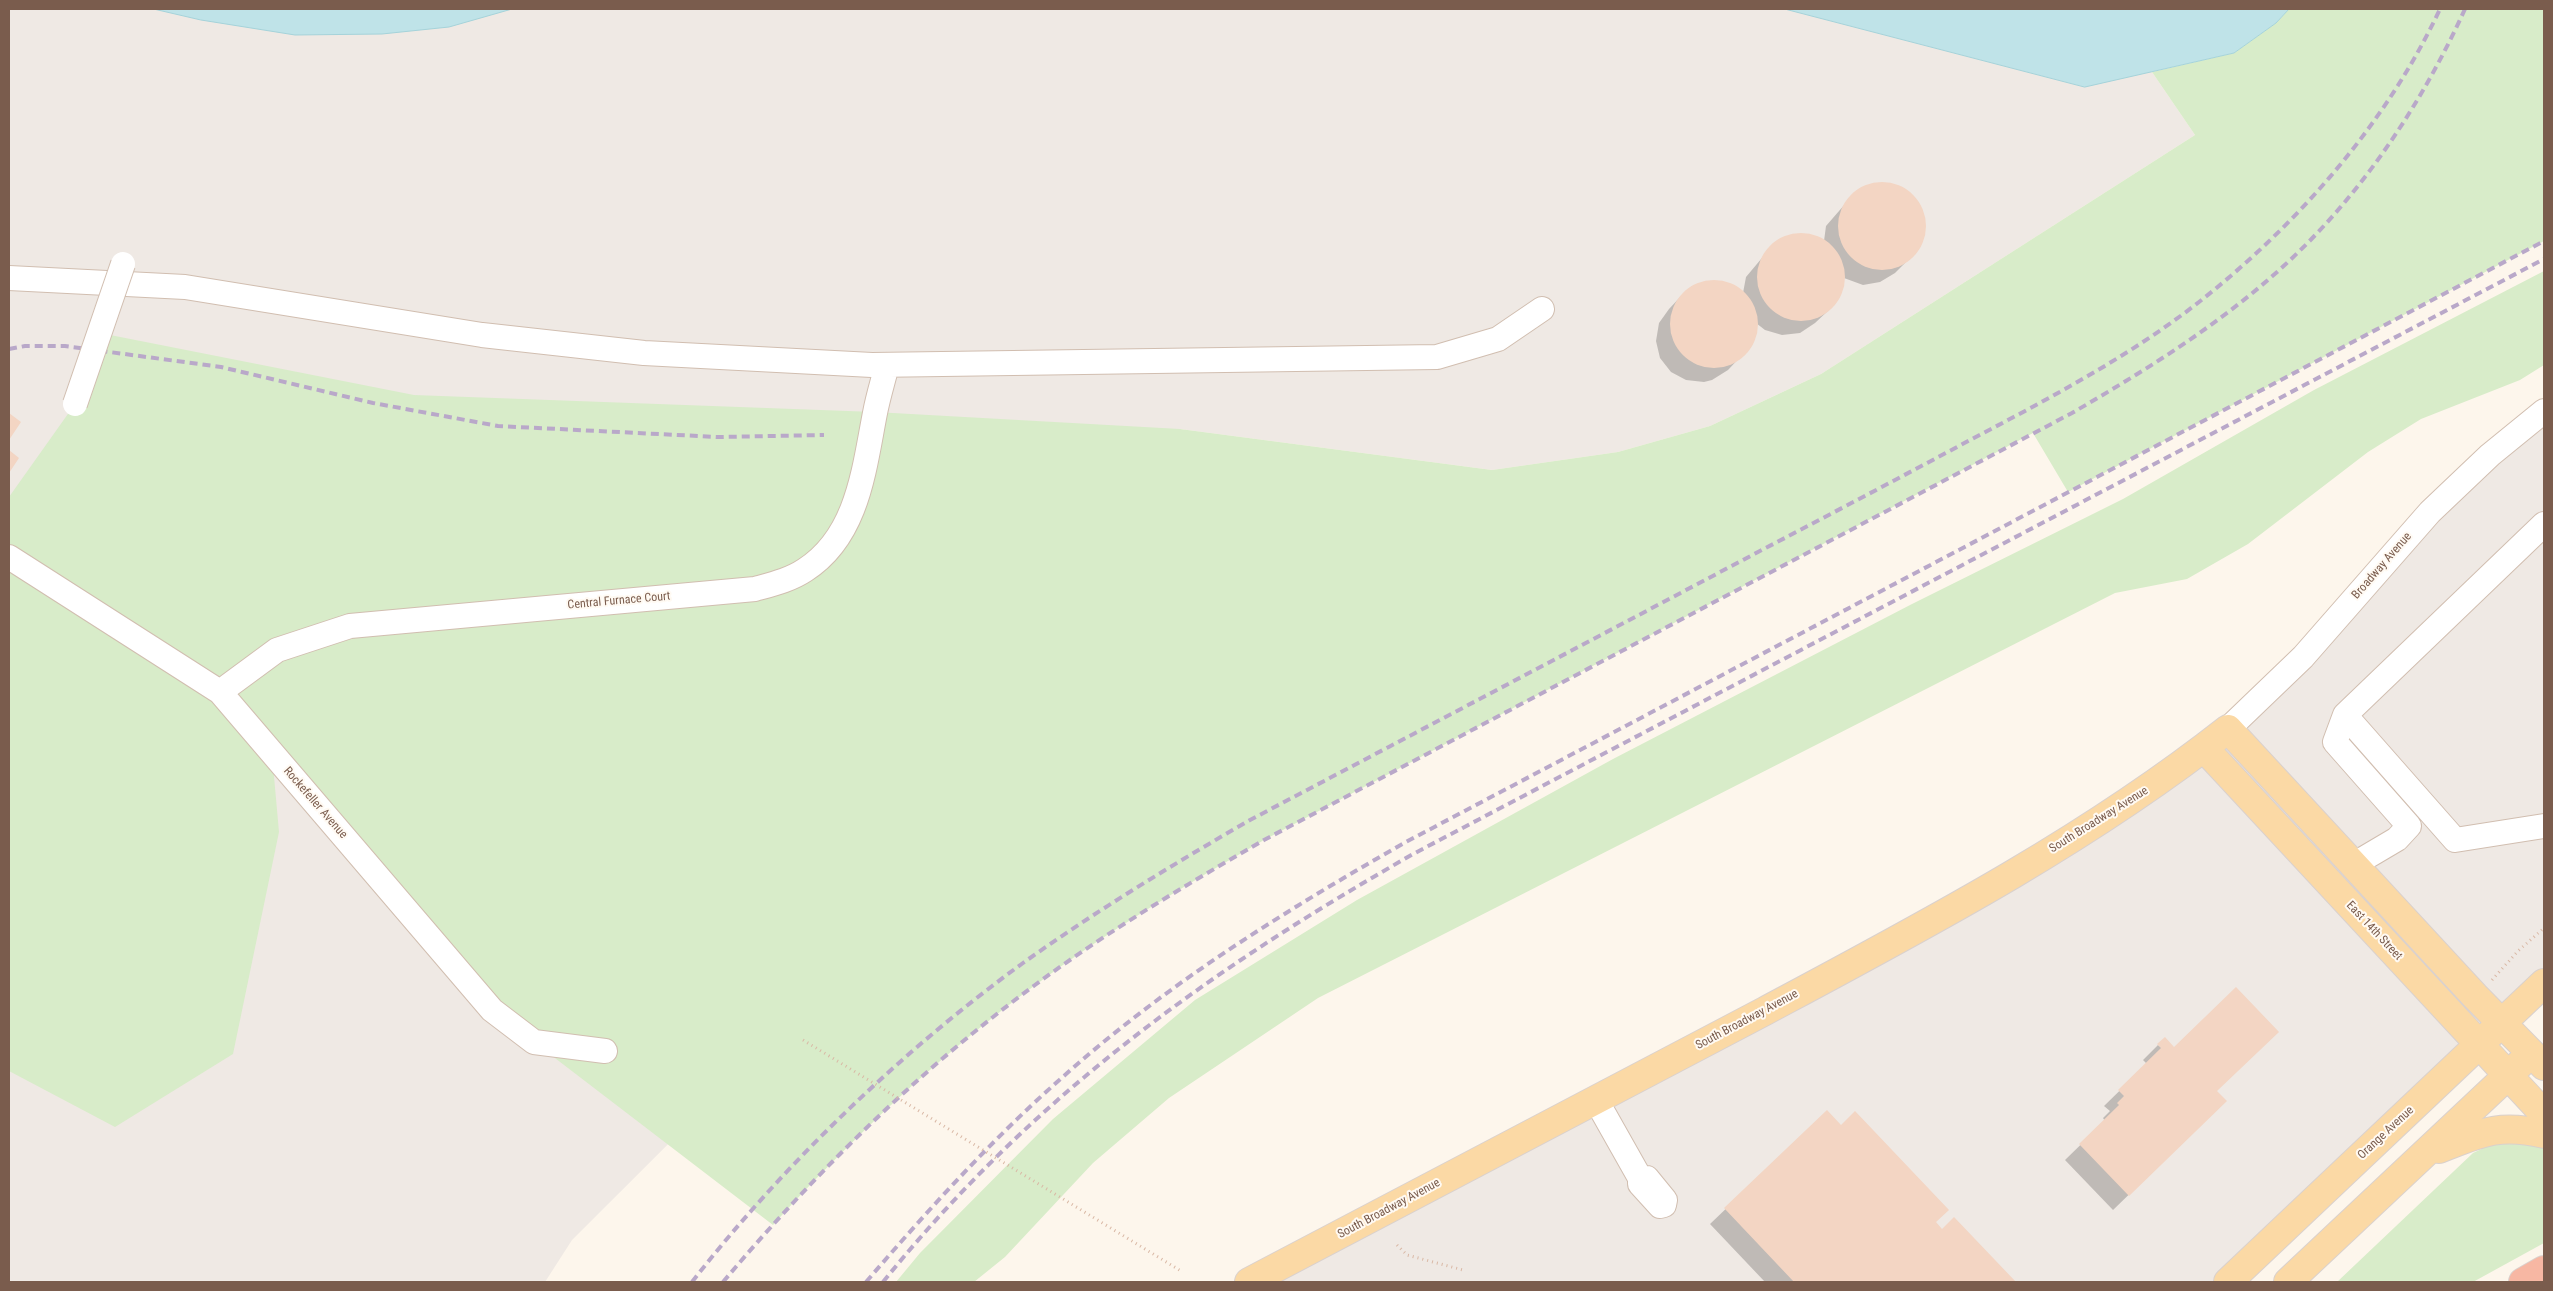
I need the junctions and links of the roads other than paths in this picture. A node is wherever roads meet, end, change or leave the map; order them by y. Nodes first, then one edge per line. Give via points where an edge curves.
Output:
1 (123, 264) dead end
2 (9, 278) edge
3 (1542, 309) dead end
4 (887, 365) junction
5 (76, 404) dead end
6 (2544, 411) edge
7 (2544, 524) edge
8 (9, 557) edge
9 (220, 692) junction
10 (2344, 715) junction
11 (2228, 729) junction
12 (2204, 748) junction
13 (2544, 826) edge
14 (2353, 864) junction
15 (2544, 983) edge
16 (2503, 1022) junction
17 (2479, 1044) junction
18 (605, 1051) dead end
19 (2540, 1054) edge
20 (2508, 1076) junction
21 (1596, 1100) junction
22 (2544, 1114) edge
23 (2544, 1134) edge
24 (2423, 1156) junction
25 (1640, 1178) dead end
26 (2544, 1270) edge
27 (1249, 1282) edge
28 (2228, 1282) edge
29 (2288, 1282) edge
30 (2523, 1282) edge

1 - 5 street, bridge
2 - 4 street via 185,287 482,335 644,353
3 - 4 street via 1498,339 1437,357
4 - 9 street, Central Furnace Court via 861,490 852,512 826,551 806,569 784,580 755,589 350,626 277,650
6 - 11 street, Broadway Avenue via 2490,455 2430,512 2303,657
7 - 10 street
8 - 9 street, Rockefeller Avenue
9 - 18 street, Rockefeller Avenue via 492,1010 534,1042
10 - 13 street via 2455,840
10 - 14 street via 2335,742 2410,826 2397,839
11 - 12 main road, South Broadway Avenue
11 - 14 main road
12 - 17 main road, East 14th Street
12 - 21 main road, South Broadway Avenue via 2102,819 1981,892
14 - 16 main road
15 - 16 main road, Orange Avenue
16 - 17 main road, Orange Avenue
16 - 19 main road
17 - 20 main road, East 14th Street
17 - 28 main road, Orange Avenue
19 - 20 main road
20 - 22 main road, East 14th Street
20 - 24 main road
21 - 25 street
21 - 27 main road, South Broadway Avenue
23 - 24 main road via 2511,1129 2489,1130
24 - 29 main road
26 - 30 highway

